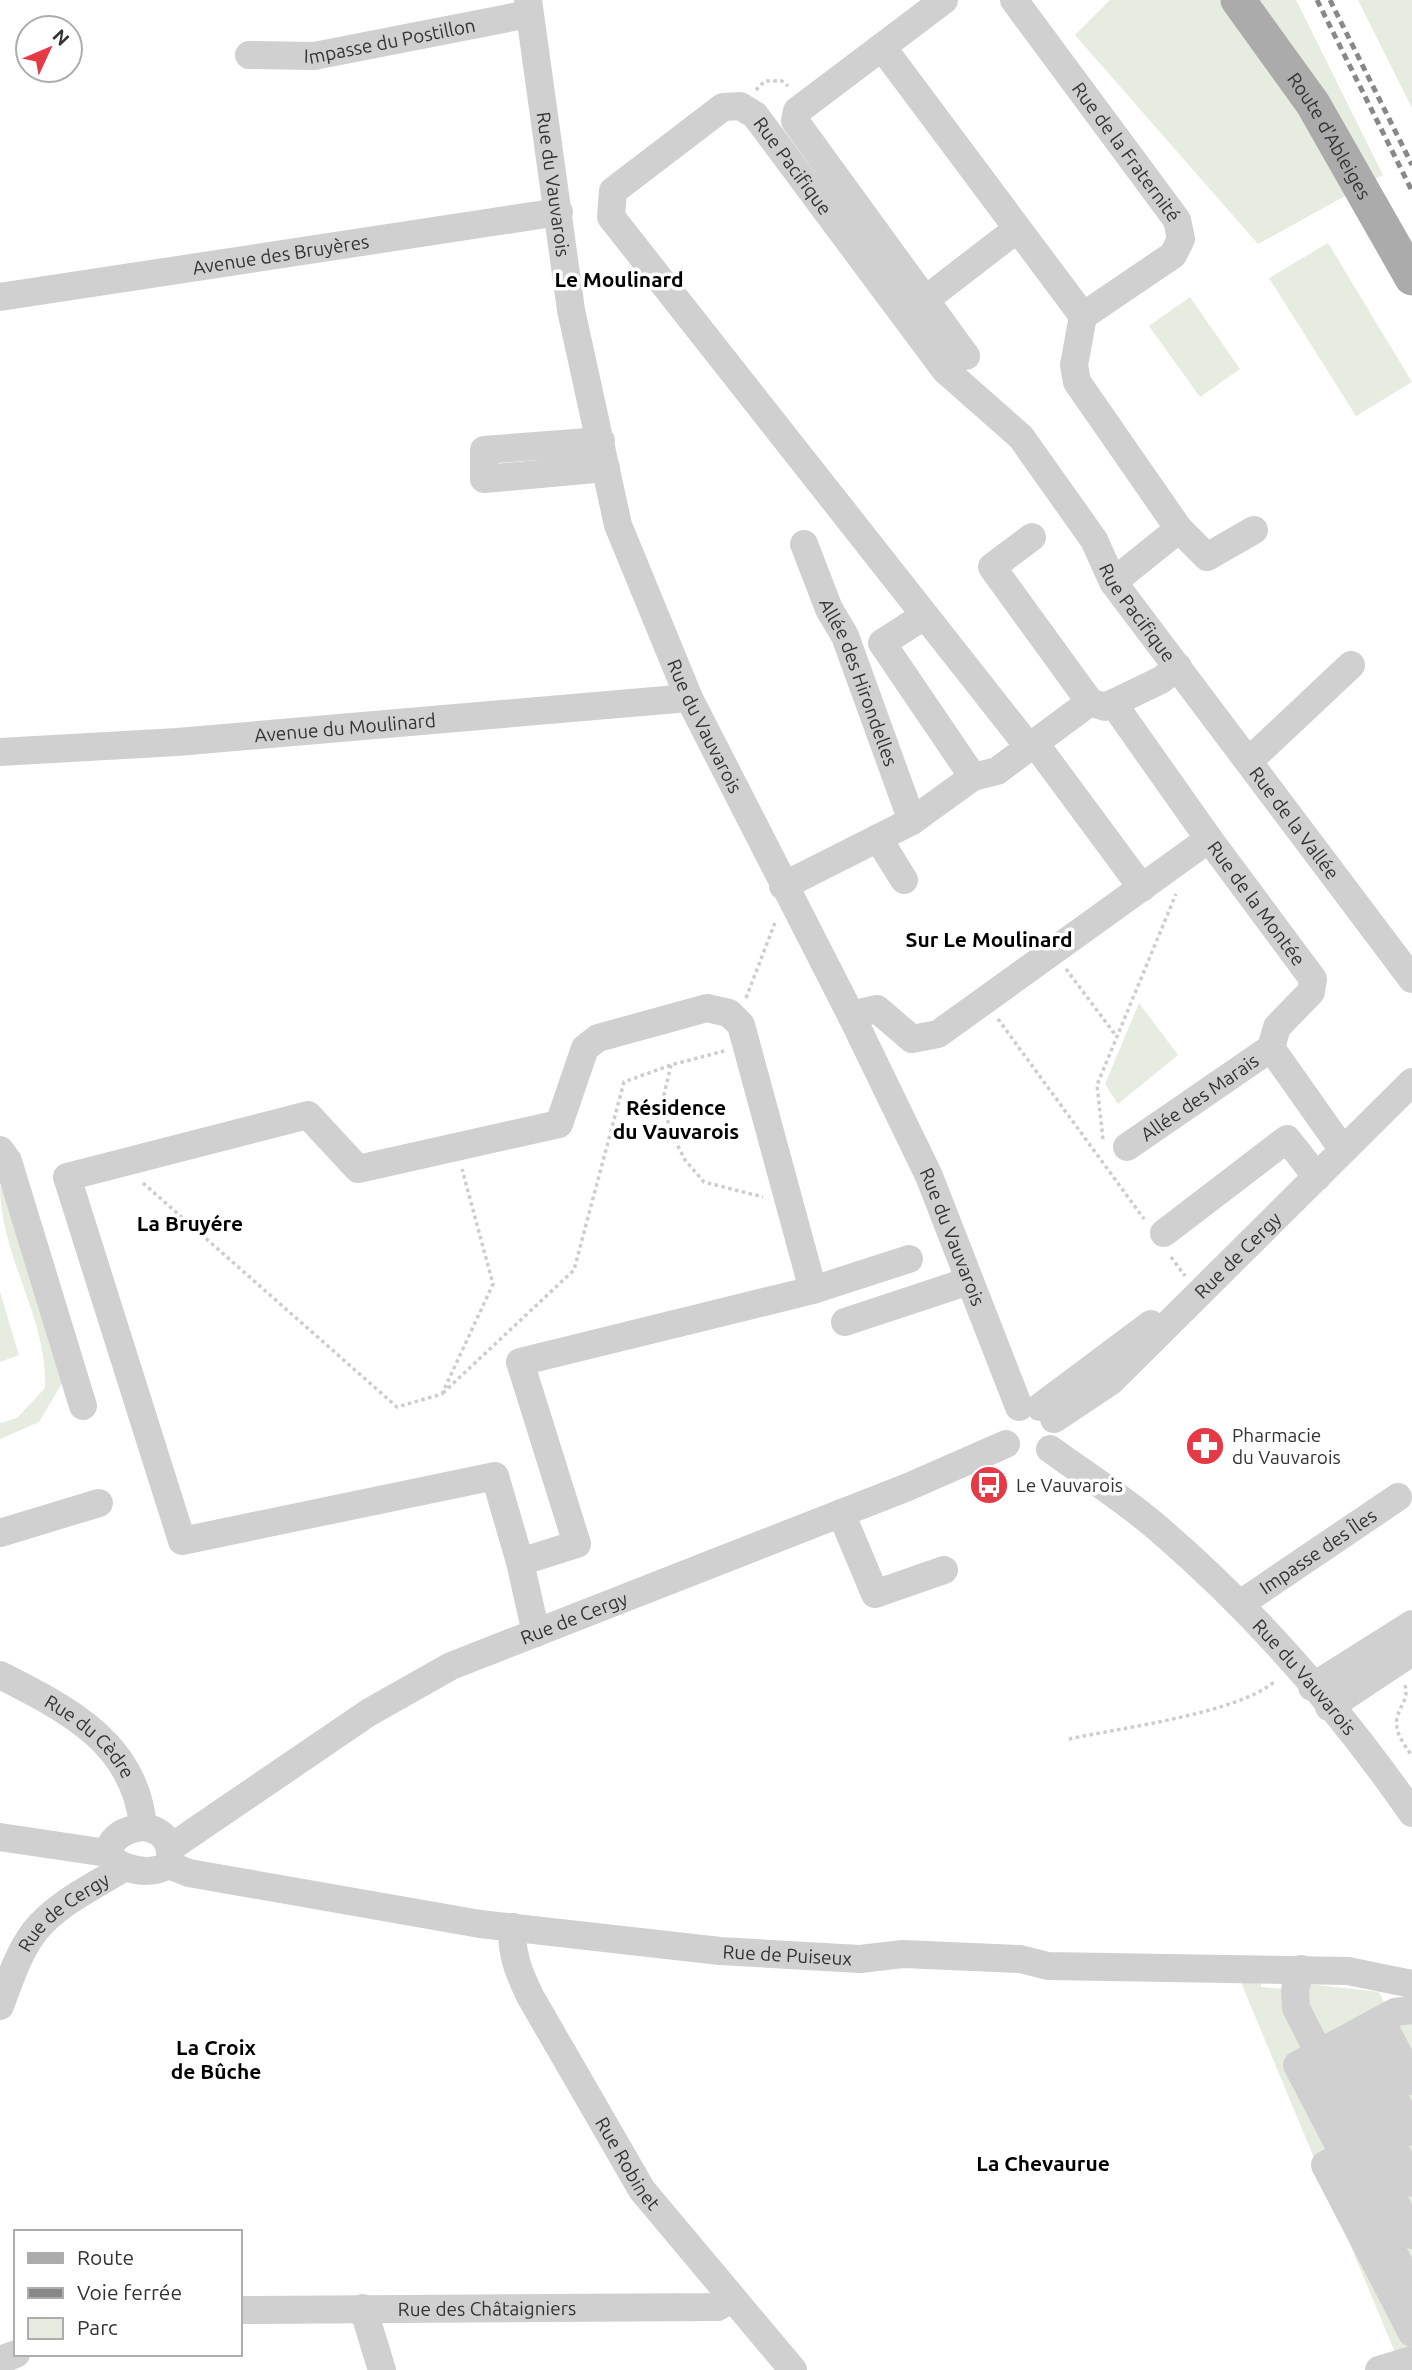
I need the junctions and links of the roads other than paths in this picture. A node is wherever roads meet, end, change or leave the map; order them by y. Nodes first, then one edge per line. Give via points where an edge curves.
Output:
1 (944, 0) edge
2 (1014, 0) edge
3 (1238, 0) edge
4 (528, 7) edge
5 (881, 47) junction
6 (249, 55) dead end
7 (559, 212) junction
8 (1017, 229) junction
9 (1412, 278) edge
10 (0, 297) edge
11 (925, 300) junction
12 (1083, 316) junction
13 (966, 356) dead end
14 (1179, 529) junction
15 (1254, 530) dead end
16 (1032, 537) dead end
17 (804, 544) dead end
18 (1113, 582) junction
19 (924, 616) junction
20 (1351, 665) dead end
21 (1178, 667) junction
22 (689, 698) junction
23 (1101, 703) junction
24 (1031, 744) junction
25 (0, 752) edge
26 (1250, 760) junction
27 (973, 777) junction
28 (912, 821) junction
29 (878, 838) junction
30 (1201, 844) junction
31 (904, 880) dead end
32 (1142, 888) junction
33 (785, 889) junction
34 (1412, 979) edge
35 (851, 1015) junction
36 (1271, 1048) junction
37 (1412, 1082) edge
38 (1116, 1146) road end
39 (0, 1150) edge
40 (1343, 1150) junction
41 (1317, 1177) junction
42 (1158, 1235) road end
43 (909, 1259) dead end
44 (969, 1281) junction
45 (813, 1290) junction
46 (845, 1322) dead end
47 (83, 1406) dead end
48 (1038, 1411) junction
49 (1011, 1449) junction
50 (1050, 1449) junction
51 (1398, 1497) dead end
52 (99, 1503) dead end
53 (841, 1513) junction
54 (0, 1533) edge
55 (520, 1562) junction
56 (944, 1570) dead end
57 (1240, 1604) junction
58 (1412, 1624) edge
59 (536, 1633) junction
60 (1401, 1658) edge
61 (0, 1675) edge
62 (1320, 1697) junction
63 (1412, 1814) edge
64 (143, 1827) junction
65 (0, 1837) edge
66 (169, 1857) junction
67 (116, 1860) junction
68 (513, 1927) junction
69 (1301, 1969) junction
70 (1385, 1976) junction
71 (1412, 1984) edge
72 (0, 2006) edge
73 (1376, 2028) edge
74 (1412, 2081) edge
75 (1388, 2134) edge
76 (1412, 2183) edge
77 (1398, 2249) edge
78 (1412, 2288) edge
79 (732, 2298) junction
80 (363, 2308) junction
81 (242, 2310) edge
82 (1412, 2333) edge
83 (1412, 2360) edge
84 (382, 2370) edge
85 (793, 2370) edge
86 (1379, 2370) edge

1 - 5 street
2 - 12 street, Rue de la Fraternité via 1180,230 1173,255
3 - 9 main road, Route d'Ableiges via 1313,104
4 - 6 street, Impasse du Postillon via 314,56
4 - 7 street, Rue du Vauvarois
5 - 8 street
5 - 11 street via 805,104 795,121
7 - 10 street, Avenue des Bruyères
7 - 22 street, Rue du Vauvarois via 572,310 618,524
8 - 11 street
8 - 12 street
11 - 13 street
12 - 14 street via 1074,365 1077,382
14 - 15 street via 1207,557
14 - 18 street
16 - 23 street via 992,567
17 - 28 street, Allée des Hirondelles via 829,609 845,636
18 - 19 street, Rue Pacifique via 1094,540 1021,437 945,370 755,115 740,106 723,107 613,191 611,217
18 - 21 street, Rue Pacifique
19 - 24 street, Rue Pacifique
19 - 27 street via 882,643
20 - 26 street
21 - 23 street, Rue Pacifique via 1161,680
21 - 26 street, Rue de la Vallée
22 - 25 street, Avenue du Moulinard via 177,742
22 - 33 street, Rue du Vauvarois
23 - 24 street, Rue Pacifique
23 - 30 street
24 - 27 street, Rue Pacifique via 997,771
24 - 32 street
26 - 34 street, Rue de la Vallée
27 - 28 street, Rue Pacifique
28 - 29 street, Rue Pacifique
29 - 31 street
29 - 33 street, Rue Pacifique
30 - 32 street, Rue de la Montée
30 - 36 street, Rue de la Montée via 1313,979 1311,992 1277,1027
32 - 35 street, Rue de la Montée via 938,1034 912,1039 877,1009
33 - 35 street, Rue du Vauvarois
35 - 44 street, Rue du Vauvarois via 929,1176
36 - 38 street, Allée des Marais
36 - 40 street
37 - 40 street, Rue de Cergy
39 - 47 street via 8,1160
40 - 41 street, Rue de Cergy
41 - 42 street via 1287,1139
41 - 48 street, Rue de Cergy via 1111,1381
43 - 45 street
44 - 46 street
44 - 48 street, Rue du Vauvarois
45 - 55 street via 520,1362 577,1544
45 - 55 street via 742,1033 729,1013 707,1008 598,1038 585,1048 559,1124 358,1169 308,1115 67,1177 182,1541 495,1476
48 - 49 street via 1006,1422
48 - 50 street via 1056,1438
49 - 50 street via 1026,1458
49 - 53 street, Rue de Cergy
50 - 57 street, Rue du Vauvarois via 1160,1530
51 - 57 street, Impasse des Îles
52 - 54 street
53 - 56 street via 875,1594
53 - 59 street, Rue de Cergy
55 - 59 street
57 - 62 street, Rue du Vauvarois
58 - 62 street
59 - 66 street, Rue de Cergy via 451,1666 368,1713
60 - 62 street
61 - 64 street, Rue du Cèdre via 54,1702 104,1739 141,1802
62 - 63 street, Rue du Vauvarois
64 - 66 street via 157,1829 168,1840
64 - 67 street via 125,1830 110,1843
65 - 67 street
66 - 67 street via 157,1872
66 - 68 street, Rue de Puiseux via 189,1873
67 - 72 street, Rue de Cergy via 36,1930 18,1959
68 - 69 street, Rue de Puiseux via 720,1951 860,1959 903,1954 1020,1959 1048,1966
68 - 79 street, Rue Robinet via 512,1945 530,1996 642,2190
69 - 70 street, Rue de Puiseux
69 - 73 street via 1296,2008
70 - 71 street, Rue de Puiseux
70 - 73 street
73 - 74 street
73 - 75 street
73 - 75 street via 1297,2065
75 - 76 street
75 - 77 street
77 - 78 street
77 - 82 street
79 - 80 street, Rue des Châtaigniers via 718,2307
79 - 85 street, Rue Robinet
80 - 81 street, Rue des Châtaigniers
80 - 84 street
83 - 86 street

